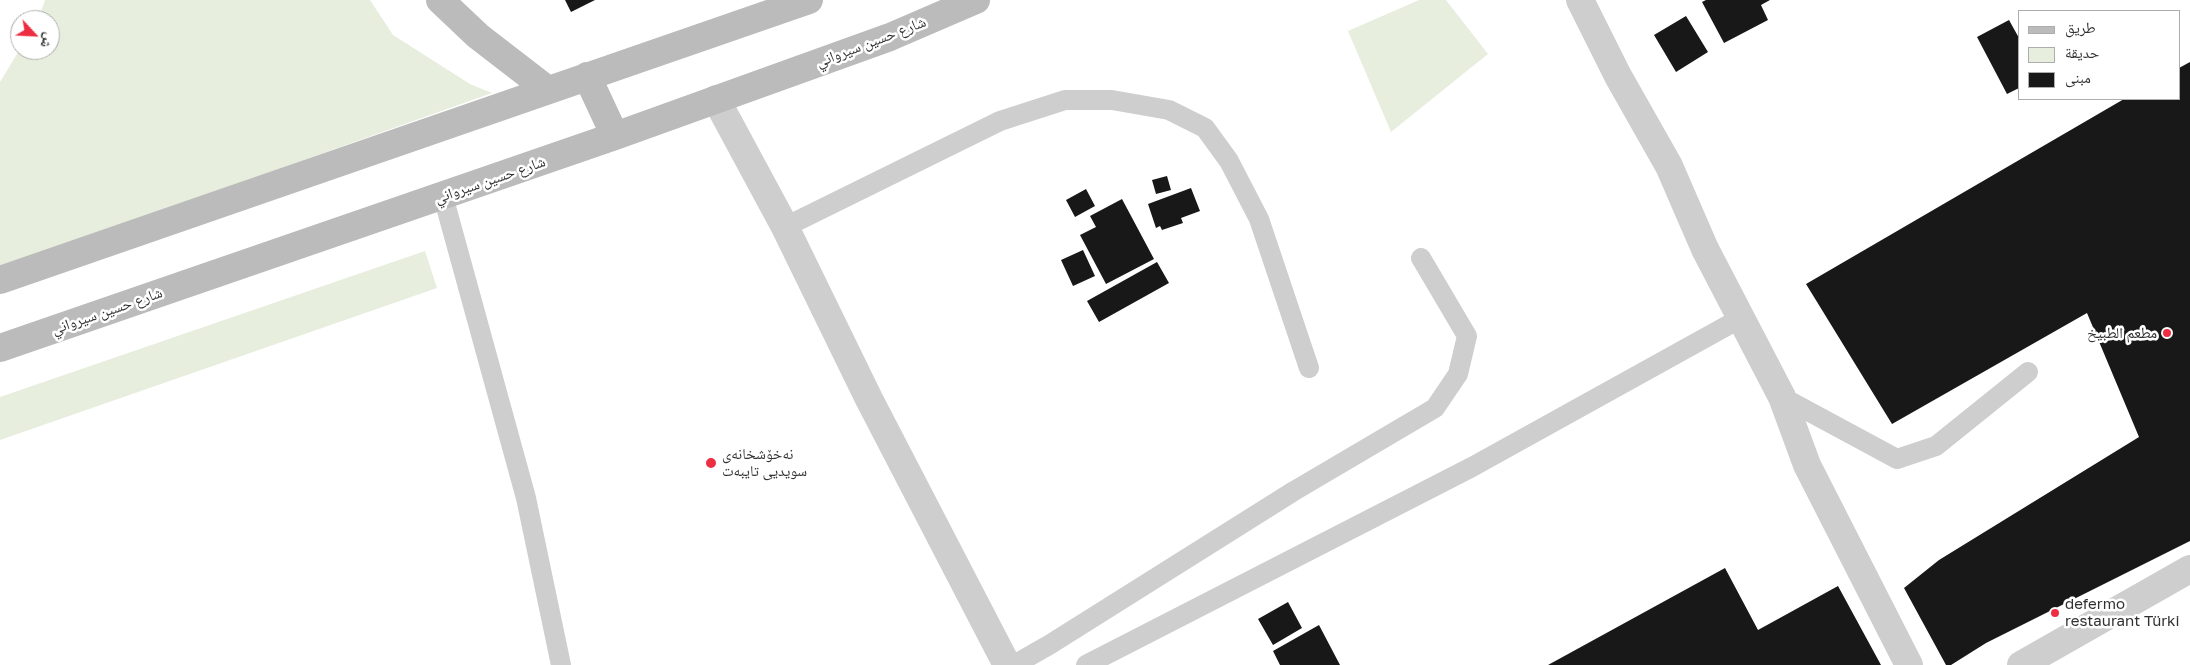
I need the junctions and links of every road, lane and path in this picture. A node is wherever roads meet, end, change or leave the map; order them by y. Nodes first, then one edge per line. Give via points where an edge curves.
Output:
1 (440, 0) edge
2 (976, 0) edge
3 (1580, 0) edge
4 (796, 3) edge
5 (587, 76) junction
6 (548, 90) junction
7 (716, 99) junction
8 (615, 136) junction
9 (443, 196) junction
10 (785, 227) junction
11 (1421, 258) dead end
12 (0, 280) edge
13 (1741, 318) junction
14 (0, 348) edge
15 (1309, 368) dead end
16 (2028, 372) dead end
17 (1782, 397) junction
18 (2190, 569) edge
19 (561, 665) edge
20 (1006, 665) edge
21 (1014, 665) edge
22 (1086, 665) edge
23 (1909, 665) edge
24 (2021, 665) edge

1 - 6 street via 478,36
2 - 7 street, شارع حسين سيرواني via 890,37
3 - 13 street via 1669,166 1705,249
4 - 5 street
5 - 6 street
5 - 8 street
6 - 12 street
7 - 8 street, شارع حسين سيرواني
7 - 10 street
8 - 9 street, شارع حسين سيرواني
9 - 14 street, شارع حسين سيرواني
9 - 19 lane via 526,498
10 - 15 lane via 1000,120 1065,100 1112,100 1169,110 1205,128 1229,161 1259,219
10 - 20 street
11 - 21 lane via 1467,336 1458,374 1435,408 1294,491
13 - 17 street
13 - 22 lane via 1472,467
16 - 17 lane via 1936,446 1897,459
17 - 23 street via 1807,466
18 - 24 street

